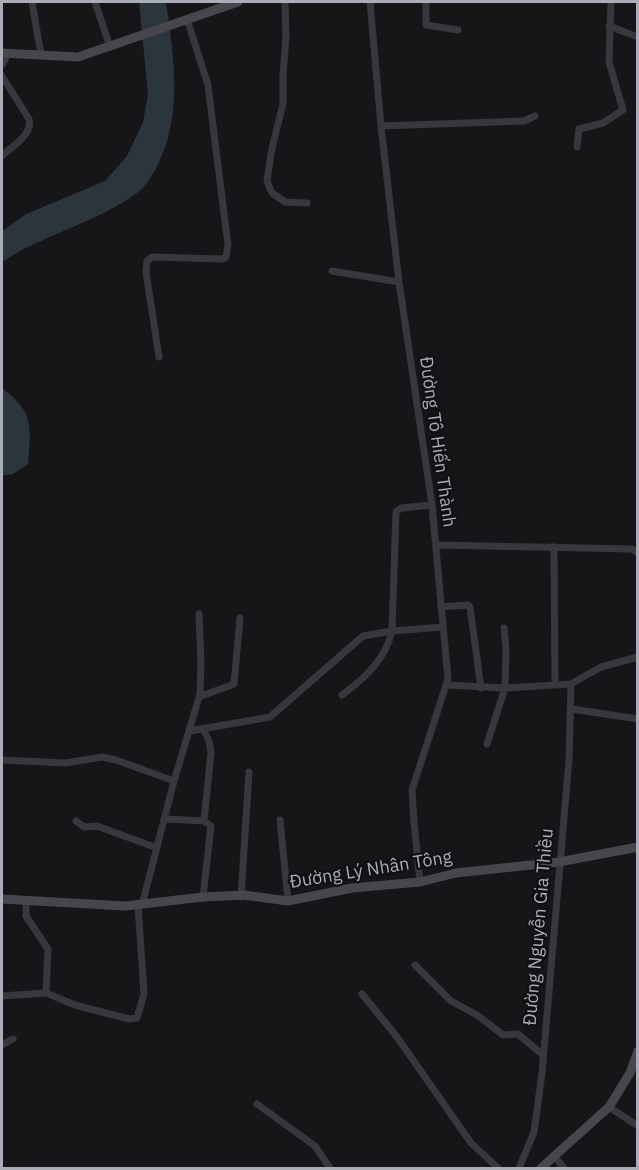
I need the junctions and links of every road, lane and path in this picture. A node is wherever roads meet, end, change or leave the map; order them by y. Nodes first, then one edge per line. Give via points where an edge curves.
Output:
1 (32, 2) edge
2 (95, 2) edge
3 (238, 2) edge
4 (285, 2) edge
5 (370, 2) edge
6 (426, 2) edge
7 (611, 2) edge
8 (187, 19) junction
9 (609, 26) junction
10 (458, 30) dead end
11 (638, 37) edge
12 (110, 47) junction
13 (5, 54) edge
14 (41, 56) junction
15 (2, 65) edge
16 (2, 76) edge
17 (535, 116) dead end
18 (381, 126) junction
19 (577, 147) dead end
20 (2, 156) edge
21 (307, 203) dead end
22 (332, 271) dead end
23 (399, 282) junction
24 (159, 357) dead end
25 (432, 506) junction
26 (436, 545) junction
27 (554, 547) junction
28 (638, 553) edge
29 (441, 607) junction
30 (199, 614) dead end
31 (240, 618) dead end
32 (443, 627) junction
33 (504, 628) dead end
34 (392, 631) junction
35 (638, 657) edge
36 (571, 684) junction
37 (446, 685) junction
38 (555, 685) junction
39 (481, 688) junction
40 (505, 688) junction
41 (342, 695) dead end
42 (199, 697) junction
43 (572, 708) junction
44 (638, 719) edge
45 (203, 729) junction
46 (190, 731) junction
47 (487, 744) dead end
48 (2, 760) edge
49 (249, 772) dead end
50 (174, 781) junction
51 (166, 819) junction
52 (280, 820) dead end
53 (76, 821) dead end
54 (204, 822) junction
55 (638, 847) edge
56 (157, 848) junction
57 (559, 862) junction
58 (420, 882) junction
59 (203, 897) junction
60 (241, 897) junction
61 (2, 899) edge
62 (26, 900) junction
63 (288, 901) junction
64 (140, 905) junction
65 (415, 965) dead end
66 (46, 993) junction
67 (362, 994) dead end
68 (2, 996) edge
69 (13, 1039) dead end
70 (2, 1045) edge
71 (638, 1051) edge
72 (543, 1055) junction
73 (257, 1104) dead end
74 (609, 1107) junction
75 (638, 1126) edge
76 (555, 1156) junction
77 (330, 1168) edge
78 (498, 1168) edge
79 (519, 1168) edge
80 (541, 1168) edge
81 (564, 1168) edge

1 - 14 street
2 - 12 street
3 - 8 street
4 - 21 street via 283,104 267,181 272,192 285,202
5 - 18 street, Đường Tô Hiến Thành
6 - 10 street via 426,25
7 - 9 street
8 - 12 street
8 - 24 street via 208,85 228,245 222,259 152,257 147,261
9 - 11 street
9 - 19 street via 610,68 623,110 603,123 579,129
12 - 14 street via 78,57
13 - 14 street
13 - 15 street
16 - 20 street via 31,125 28,133
17 - 18 street via 524,121
18 - 23 street, Đường Tô Hiến Thành
22 - 23 street
23 - 25 street, Đường Tô Hiến Thành
25 - 26 street, Đường Tô Hiến Thành
25 - 34 street via 401,508 396,512
26 - 27 street
26 - 29 street, Đường Tô Hiến Thành
27 - 28 street via 632,549
27 - 38 street
29 - 32 street, Đường Tô Hiến Thành
29 - 39 street via 470,607
30 - 42 street
31 - 42 street via 234,684
32 - 34 street
32 - 37 street, Đường Tô Hiến Thành
33 - 40 street
34 - 41 street via 370,672
34 - 45 street via 359,638 270,717
35 - 36 street via 601,667
36 - 38 street
36 - 43 street, Đường Nguyễn Gia Thiều
37 - 39 street
37 - 58 street, Đường Tô Hiến Thành via 412,790
38 - 40 street
39 - 40 street
40 - 47 street
42 - 46 street
43 - 44 street
43 - 57 street, Đường Nguyễn Gia Thiều
45 - 46 street
45 - 54 street via 211,753
46 - 50 street
48 - 50 street via 65,763 102,757
49 - 60 street
50 - 51 street
51 - 54 street
51 - 56 street
52 - 63 street
53 - 56 street via 84,827 97,826
54 - 59 street via 209,823 211,830
55 - 57 street, Đường Lý Nhân Tông
56 - 64 street
57 - 58 street, Đường Lý Nhân Tông via 456,873
57 - 72 street, Đường Nguyễn Gia Thiều
58 - 63 street, Đường Lý Nhân Tông via 352,888
59 - 60 street, Đường Lý Nhân Tông
59 - 64 street, Đường Lý Nhân Tông
60 - 63 street, Đường Lý Nhân Tông
61 - 62 street, Đường Lý Nhân Tông
62 - 64 street, Đường Lý Nhân Tông
62 - 66 street via 26,916 48,949
64 - 66 street via 144,994 137,1018 86,1008
65 - 72 street via 454,1003 503,1035 518,1034
66 - 68 street
67 - 78 street via 471,1143
69 - 70 street
71 - 74 street via 630,1073
72 - 79 street, Đường Nguyễn Gia Thiều via 534,1132
73 - 77 street via 315,1146
74 - 75 street
74 - 76 street
76 - 80 street
76 - 81 street

